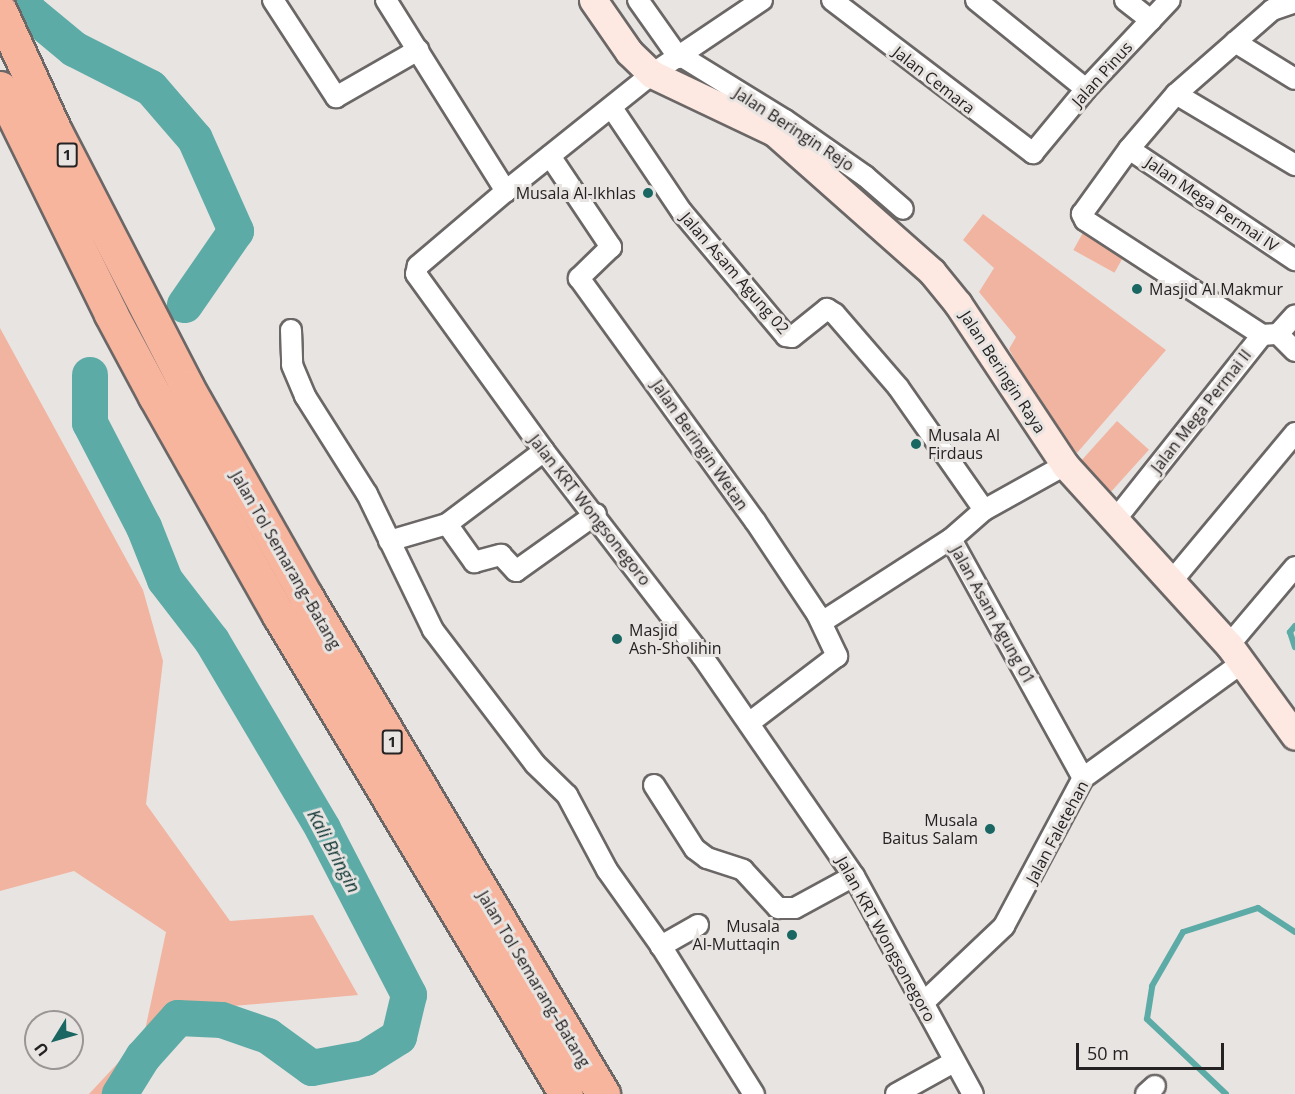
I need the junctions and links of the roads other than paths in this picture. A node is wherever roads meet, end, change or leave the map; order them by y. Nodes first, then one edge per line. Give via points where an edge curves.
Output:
1 (273, 0) edge
2 (386, 0) edge
3 (593, 0) edge
4 (638, 0) edge
5 (762, 0) edge
6 (832, 0) edge
7 (976, 0) edge
8 (1125, 0) edge
9 (1170, 0) edge
10 (1295, 2) edge
11 (0, 11) edge
12 (1151, 20) junction
13 (1234, 42) junction
14 (418, 51) junction
15 (680, 57) junction
16 (652, 74) junction
17 (1295, 79) edge
18 (0, 87) edge
19 (1086, 89) junction
20 (1176, 94) junction
21 (612, 108) junction
22 (1129, 149) junction
23 (1037, 150) joint
24 (550, 156) junction
25 (1295, 165) edge
26 (506, 191) junction
27 (903, 209) dead end
28 (1295, 260) edge
29 (1295, 315) edge
30 (291, 330) dead end
31 (1270, 335) junction
32 (1295, 351) edge
33 (1295, 433) edge
34 (544, 451) junction
35 (1065, 465) junction
36 (984, 510) junction
37 (596, 514) junction
38 (1115, 520) junction
39 (447, 524) junction
40 (951, 538) junction
41 (389, 541) junction
42 (1295, 567) edge
43 (1171, 582) junction
44 (822, 622) junction
45 (1236, 654) junction
46 (749, 723) junction
47 (1295, 736) edge
48 (1083, 778) junction
49 (654, 785) dead end
50 (854, 876) junction
51 (698, 925) dead end
52 (661, 946) junction
53 (923, 1003) junction
54 (954, 1062) junction
55 (566, 1094) edge
56 (603, 1094) edge
57 (754, 1094) edge
58 (896, 1094) edge
59 (973, 1094) edge

1 - 14 street via 336,97
2 - 14 street
3 - 16 street via 629,52
4 - 15 street
5 - 15 street, Jalan KRT Wongsonegoro
6 - 23 street, Jalan Cemara via 1024,150
7 - 19 street
8 - 12 street
9 - 12 street, Jalan Pinus
10 - 13 street via 1272,10
11 - 56 highway, Jalan Tol Semarang–Batang / 1 via 55,131 187,387 313,609
12 - 19 street, Jalan Pinus
13 - 17 street
13 - 20 street
14 - 26 street
15 - 16 street, Jalan KRT Wongsonegoro
15 - 27 street, Jalan Beringin Rejo via 785,120 865,176
16 - 21 street, Jalan KRT Wongsonegoro
16 - 35 street, Jalan Beringin Raya via 774,132 932,272 958,303
18 - 55 highway, Jalan Tol Semarang–Batang / 1 via 155,396 279,615
19 - 23 street, Jalan Pinus
20 - 22 street
20 - 25 street
21 - 24 street, Jalan KRT Wongsonegoro
21 - 36 street, Jalan Asam Agung 02 via 682,212 786,336 792,337 827,309 835,314 898,387
22 - 28 street, Jalan Mega Permai IV
22 - 31 street via 1084,208 1085,220
24 - 26 street, Jalan KRT Wongsonegoro
24 - 44 street, Jalan Beringin Wetan via 611,247 579,278 755,521
26 - 34 street, Jalan KRT Wongsonegoro via 418,266 416,274
29 - 31 street, Jalan Mega Permai II
30 - 41 street via 292,365 305,396 367,494
31 - 32 street
31 - 38 street, Jalan Mega Permai II
33 - 43 street
34 - 37 street, Jalan KRT Wongsonegoro
34 - 39 street
35 - 36 street, Jalan Asam Agung 01
35 - 38 street, Jalan Beringin Raya
36 - 40 street, Jalan Asam Agung 01
37 - 39 street via 516,571 501,555 474,562
37 - 46 street, Jalan KRT Wongsonegoro
38 - 43 street, Jalan Beringin Raya
39 - 41 street
40 - 44 street
40 - 48 street, Jalan Asam Agung 01
41 - 52 street via 433,630 535,765 567,795 607,870
42 - 45 street, Jalan Faletehan
43 - 45 street, Jalan Beringin Raya
44 - 46 street, Jalan Beringin Wetan via 837,658
45 - 47 street, Jalan Beringin Raya
45 - 48 street, Jalan Faletehan
46 - 50 street, Jalan KRT Wongsonegoro
48 - 53 street, Jalan Faletehan via 1004,926
49 - 50 street via 695,849 707,858 743,870 778,908 795,909
50 - 53 street, Jalan KRT Wongsonegoro
51 - 52 street
52 - 57 street
53 - 54 street, Jalan KRT Wongsonegoro
54 - 58 street
54 - 59 street, Jalan KRT Wongsonegoro

